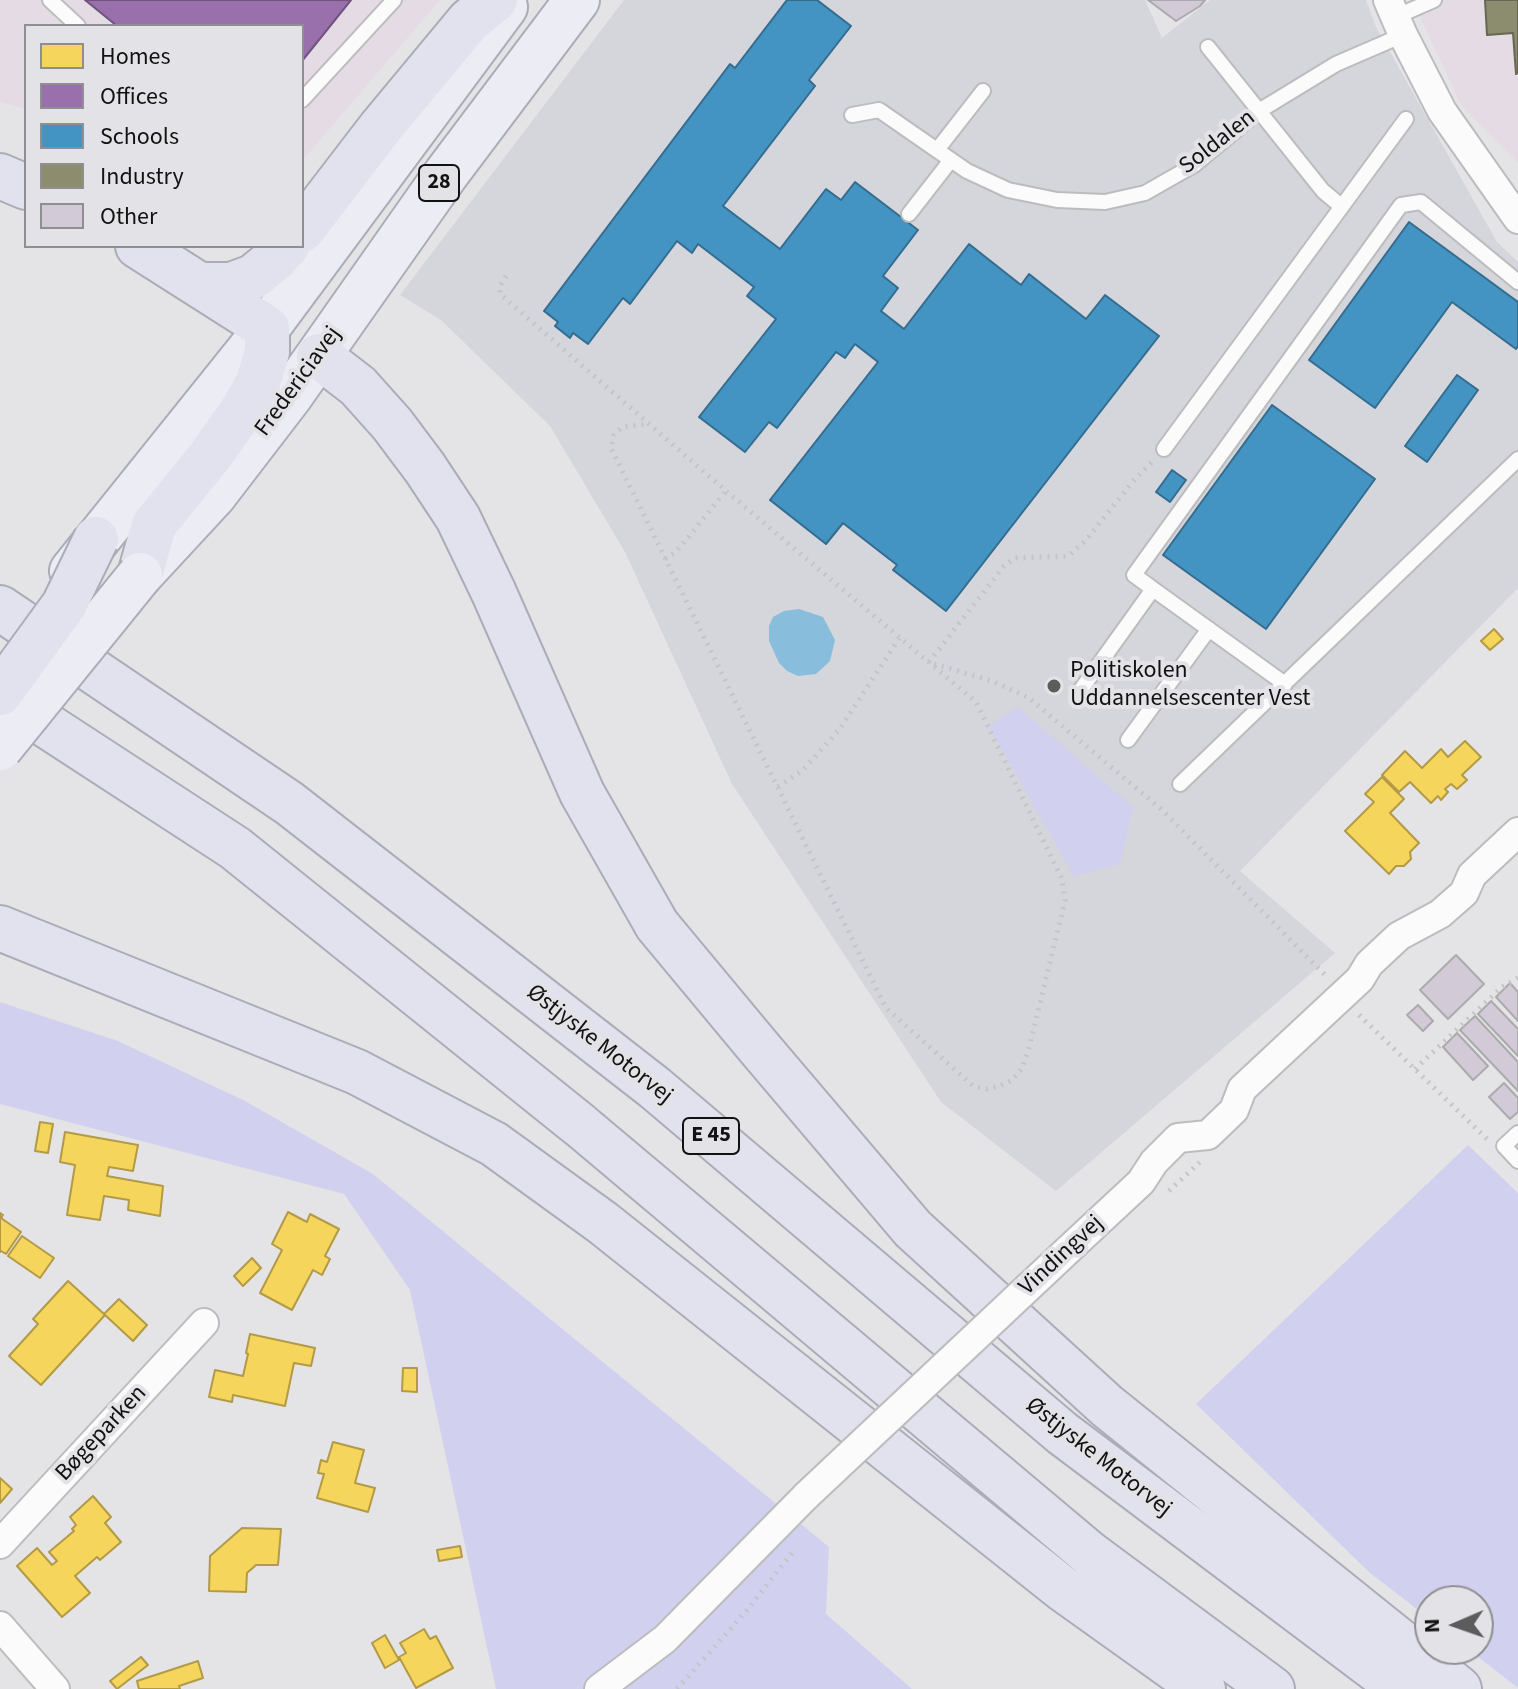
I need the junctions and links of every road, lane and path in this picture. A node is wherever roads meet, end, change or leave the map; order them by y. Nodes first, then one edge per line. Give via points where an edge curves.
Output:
1 (50, 0) edge
2 (394, 0) edge
3 (495, 0) edge
4 (510, 0) edge
5 (1434, 0) edge
6 (572, 5) edge
7 (1395, 17) edge
8 (76, 24) edge
9 (1208, 47) dead end
10 (983, 91) dead end
11 (304, 98) edge
12 (1259, 111) junction
13 (852, 115) dead end
14 (1406, 119) dead end
15 (937, 150) junction
16 (951, 160) junction
17 (0, 176) edge
18 (24, 186) edge
19 (1341, 206) junction
20 (909, 214) dead end
21 (1518, 219) edge
22 (304, 227) edge
23 (141, 248) edge
24 (285, 248) edge
25 (506, 276) dead end
26 (1518, 282) edge
27 (201, 285) junction
28 (267, 328) junction
29 (319, 356) junction
30 (649, 424) junction
31 (1164, 449) joint
32 (1518, 459) edge
33 (726, 491) junction
34 (96, 539) junction
35 (665, 559) junction
36 (140, 575) junction
37 (1153, 589) junction
38 (0, 608) edge
39 (1209, 629) junction
40 (900, 637) junction
41 (929, 662) junction
42 (0, 667) edge
43 (1285, 684) junction
44 (0, 694) edge
45 (1077, 695) dead end
46 (1128, 740) dead end
47 (0, 748) edge
48 (1180, 784) dead end
49 (777, 787) junction
50 (1518, 832) edge
51 (0, 928) edge
52 (1518, 978) edge
53 (1350, 1003) junction
54 (1415, 1069) junction
55 (1518, 1133) edge
56 (1504, 1146) junction
57 (1518, 1161) edge
58 (204, 1323) dead end
59 (804, 1538) dead end
60 (0, 1544) edge
61 (0, 1626) edge
62 (55, 1689) edge
63 (599, 1689) edge
64 (677, 1689) edge
65 (1203, 1689) edge
66 (1272, 1689) edge
67 (1402, 1689) edge
68 (1459, 1689) edge

1 - 8 lane
2 - 11 lane
3 - 22 highway via 469,21
4 - 28 main road, 28
5 - 7 lane, Soldalen
6 - 29 main road, Fredericiavej / 28
7 - 12 lane, Soldalen via 1336,64
7 - 21 street via 1442,111
9 - 12 lane
10 - 15 lane
12 - 16 lane, Soldalen via 1194,165 1145,193 1105,202 1008,190
12 - 19 lane
13 - 15 lane, Soldalen via 879,110
14 - 19 lane
15 - 16 lane, Soldalen
16 - 20 lane
17 - 18 highway
19 - 31 lane
23 - 27 highway
24 - 27 highway via 253,277 231,285
25 - 30 path via 500,294
26 - 37 lane via 1421,202 1401,205 1134,575
27 - 28 highway
28 - 29 main road
28 - 34 main road, 28
28 - 36 highway via 258,383 210,456 154,525
29 - 36 main road, Fredericiavej / 28 via 214,495
29 - 68 highway via 358,386 392,424 458,518 582,793 657,925 883,1194 913,1229 1107,1406
30 - 33 path
30 - 35 path via 622,427 611,448
31 - 41 path via 1068,556 1015,558 1004,566
32 - 43 lane
33 - 35 path
33 - 40 path
34 - 42 main road, 28, bridge
34 - 44 highway, bridge via 64,605
35 - 49 path
36 - 47 main road, Fredericiavej / 28, bridge
37 - 39 lane
37 - 45 lane
38 - 67 highway, Østjyske Motorvej / E 45 via 289,803 655,1088 1062,1433
39 - 43 lane
39 - 46 lane
40 - 41 path
40 - 49 path via 839,730 804,769
41 - 49 path via 976,702 1062,879 1065,901 1029,1048 1012,1080 986,1089 973,1086 886,1008
41 - 53 path via 1029,698 1161,809
43 - 48 lane
44 - 66 highway via 235,848 581,1126 1090,1554
50 - 53 street, Vindingvej via 1472,875 1464,893 1440,914 1399,936 1369,964
51 - 65 highway via 357,1072 494,1144 603,1223 1063,1589
52 - 54 path
53 - 54 path
53 - 63 street, Vindingvej, bridge via 1242,1089 1234,1110 1208,1135 1178,1138 1141,1182 807,1495 665,1639
54 - 56 path via 1488,1141
55 - 56 lane
56 - 57 lane
58 - 60 street, Bøgeparken
59 - 64 path
61 - 62 street

